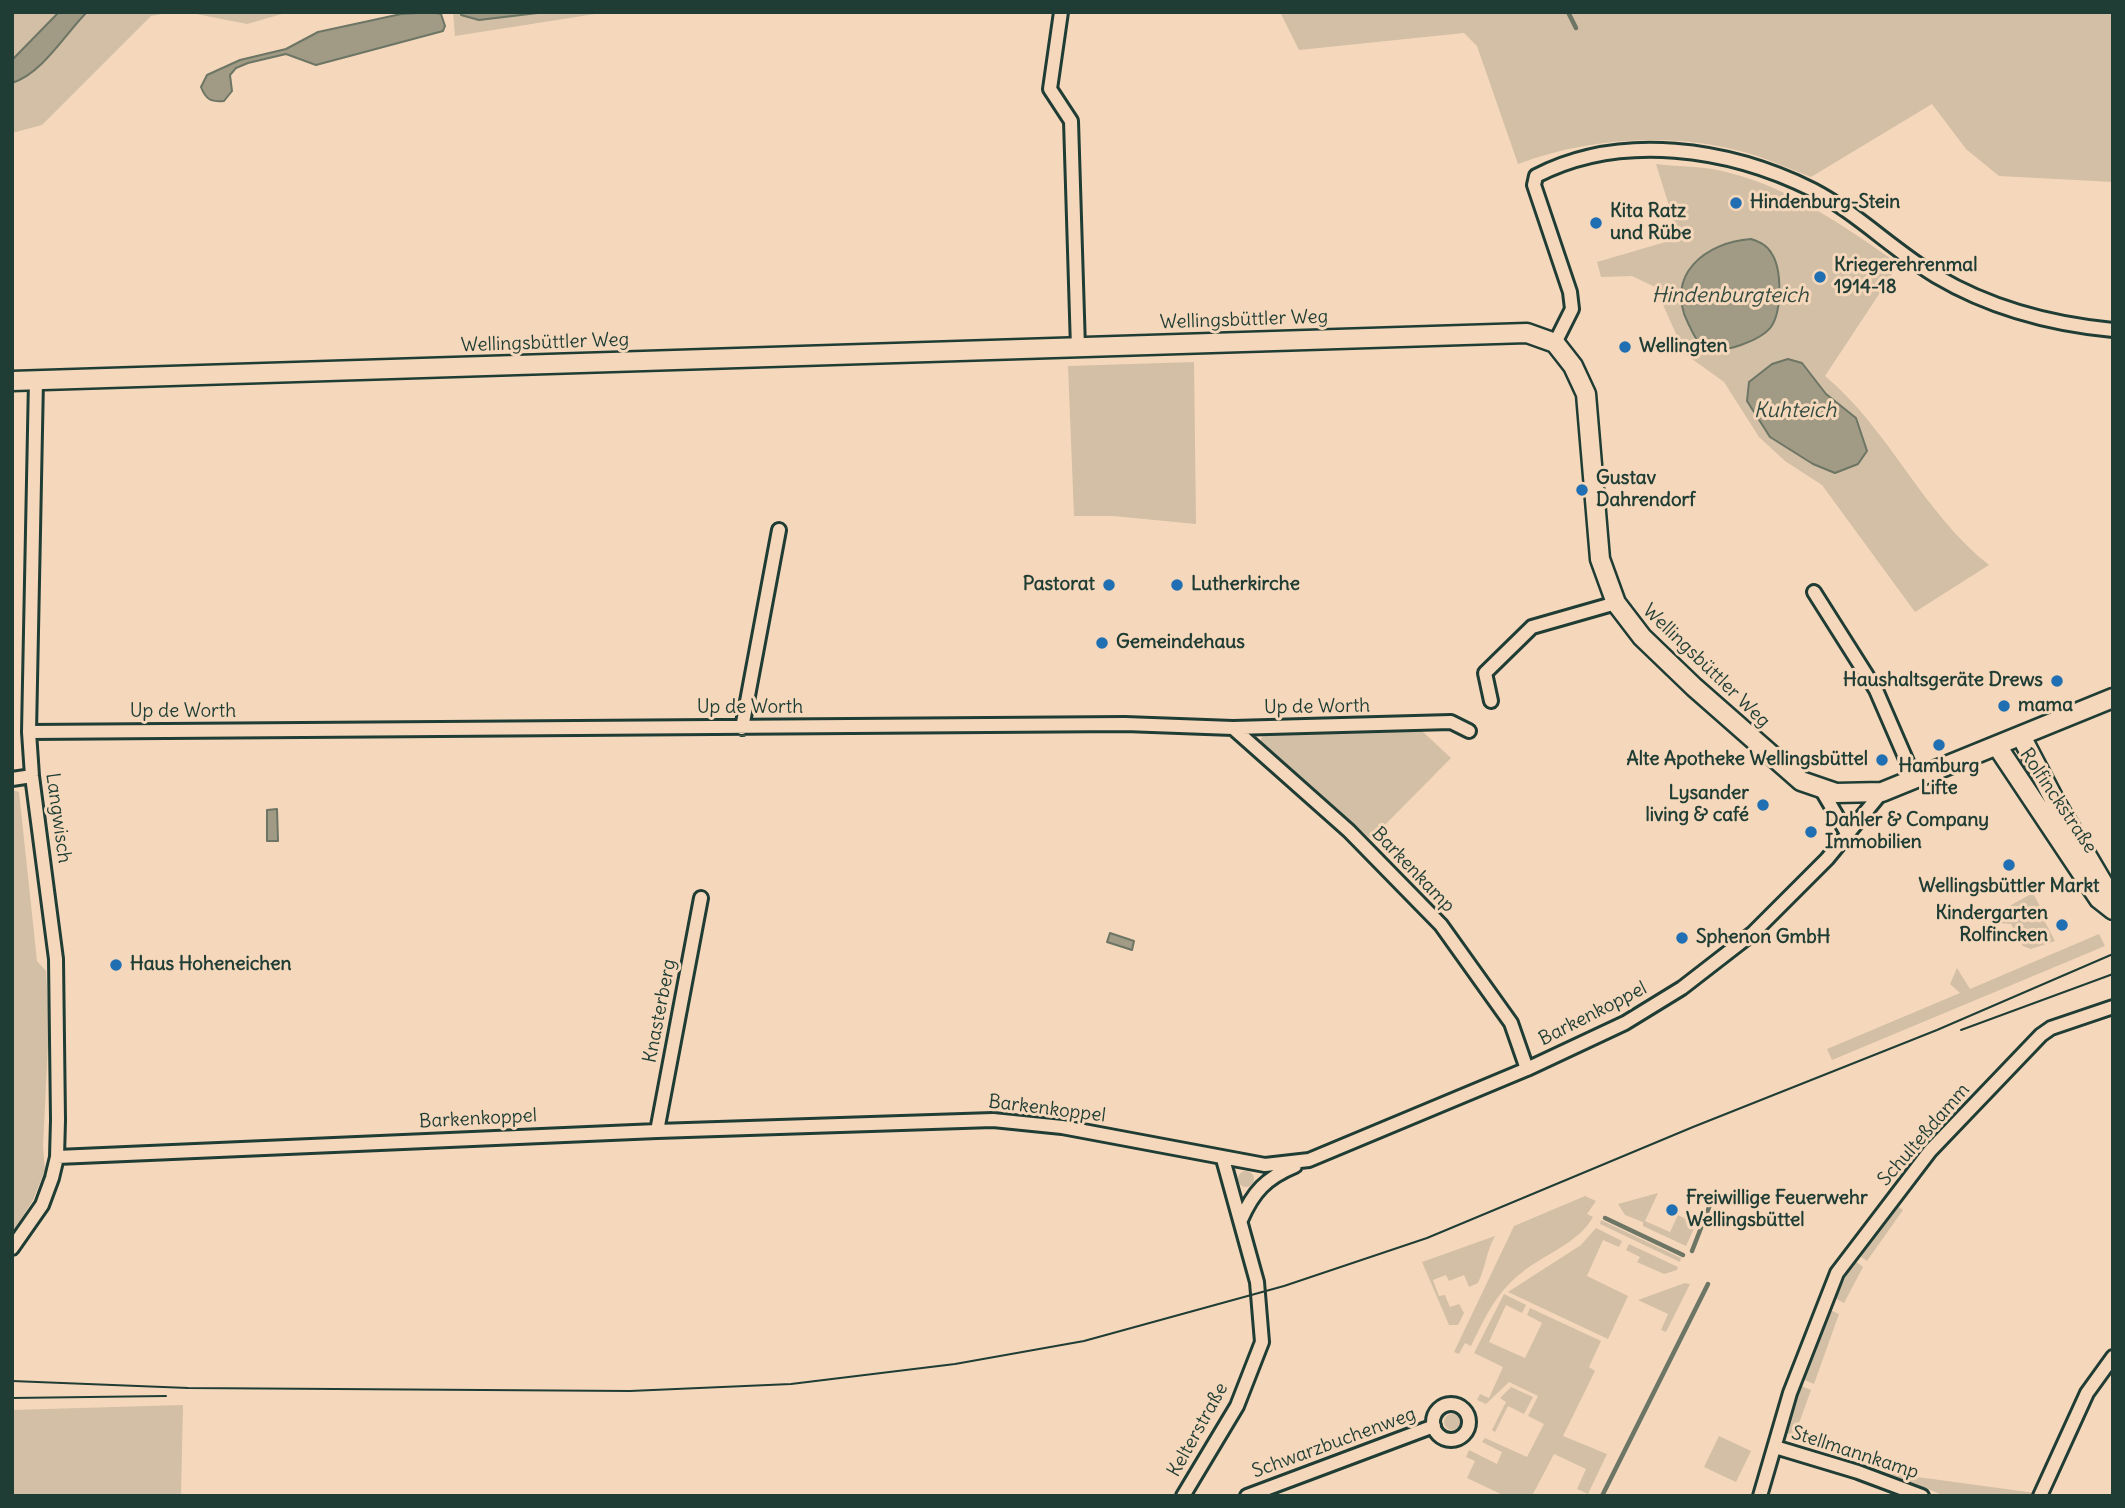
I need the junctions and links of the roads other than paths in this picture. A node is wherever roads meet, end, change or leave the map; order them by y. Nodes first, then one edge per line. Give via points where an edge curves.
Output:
1 (1062, 12) edge
2 (2113, 330) edge
3 (1555, 343) junction
4 (1078, 348) junction
5 (36, 380) junction
6 (12, 381) edge
7 (779, 530) dead end
8 (1814, 592) dead end
9 (1616, 603) junction
10 (2113, 698) edge
11 (1491, 701) dead end
12 (742, 728) junction
13 (1233, 728) junction
14 (1469, 731) dead end
15 (29, 732) junction
16 (2021, 736) junction
17 (1997, 746) junction
18 (32, 776) junction
19 (12, 779) edge
20 (1915, 780) junction
21 (1821, 789) junction
22 (1882, 792) junction
23 (1848, 835) junction
24 (701, 898) dead end
25 (2113, 900) edge
26 (2113, 910) edge
27 (2113, 1007) edge
28 (1527, 1069) junction
29 (657, 1131) junction
30 (57, 1157) junction
31 (1223, 1159) junction
32 (1310, 1160) junction
33 (1241, 1220) junction
34 (12, 1248) edge
35 (2113, 1357) edge
36 (1434, 1426) dead end
37 (1775, 1447) junction
38 (1281, 1490) edge
39 (1183, 1496) edge
40 (1247, 1496) edge
41 (1760, 1496) edge
42 (1922, 1496) edge
43 (2040, 1496) edge

1 - 4 street via 1050,89 1071,121
2 - 3 street via 2028,316 1978,298 1936,276 1836,204 1787,179 1724,159 1636,150 1576,158 1536,176 1534,185 1572,309
3 - 4 main road, Wellingsbüttler Weg via 1527,333
3 - 9 main road, Wellingsbüttler Weg via 1586,394 1600,559
4 - 5 main road, Wellingsbüttler Weg
5 - 6 main road, Wellingsbüttler Weg
5 - 15 street, Langwisch
7 - 12 street
8 - 20 street via 1876,690
9 - 11 street via 1532,627 1485,674
9 - 21 main road, Wellingsbüttler Weg via 1642,637 1765,752 1791,775
10 - 16 main road, Wellingsbüttler Weg
12 - 13 street, Up de Worth via 1125,724
12 - 15 street, Up de Worth
13 - 14 street, Up de Worth via 1451,722
13 - 28 street, Barkenkamp via 1349,831 1441,925 1511,1023
15 - 18 street, Langwisch
16 - 17 main road, Wellingsbüttler Weg
16 - 25 main road, Rolfinckstraße
17 - 20 main road, Wellingsbüttler Weg
17 - 26 main road, Rolfinckstraße via 2099,899
18 - 19 street
18 - 30 street, Langwisch via 56,959
20 - 22 main road, Wellingsbüttler Weg
21 - 22 main road, Wellingsbüttler Weg
21 - 23 street
22 - 23 street, Barkenkoppel
23 - 28 street, Barkenkoppel via 1753,933 1682,988 1625,1023
24 - 29 street, Knasterberg
27 - 37 street, Schulteßdamm via 2041,1035 1930,1151 1837,1273 1790,1393
28 - 32 street, Barkenkoppel
29 - 30 street, Barkenkoppel
29 - 31 street, Barkenkoppel via 993,1120 1062,1127
30 - 34 street, Langwisch via 42,1205
31 - 32 street, Barkenkoppel via 1265,1165
31 - 33 street, Kelterstraße
32 - 33 street via 1271,1176 1252,1195
33 - 39 street, Kelterstraße via 1257,1282 1262,1342 1237,1405
35 - 43 street via 2087,1393
36 - 38 street, Schwarzbuchenweg
37 - 41 street, Schulteßdamm
37 - 42 street, Stellmannkamp
38 - 40 street, Schwarzbuchenweg

